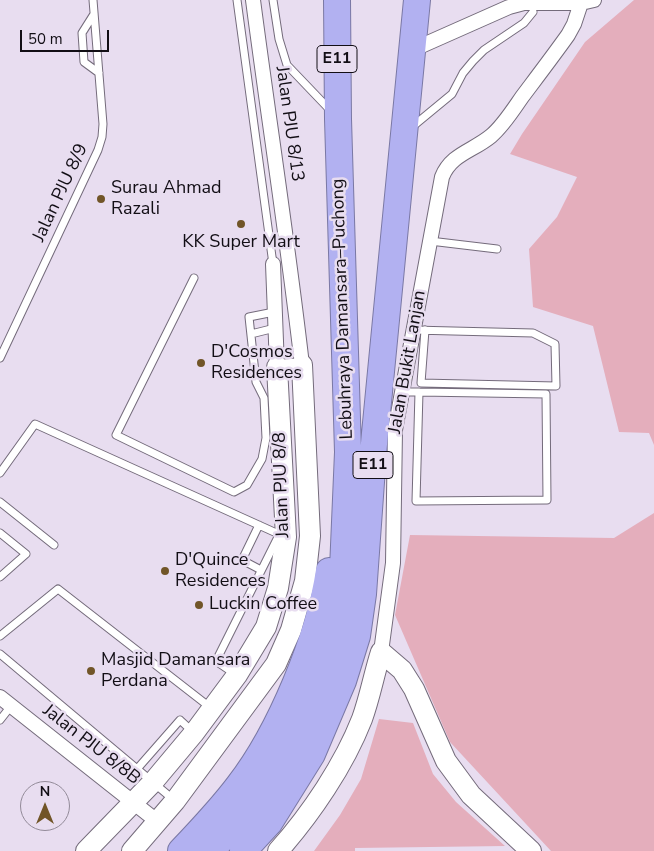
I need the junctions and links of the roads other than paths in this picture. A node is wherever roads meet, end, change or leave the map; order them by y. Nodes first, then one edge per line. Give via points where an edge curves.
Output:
1 (93, 0) edge
2 (237, 0) edge
3 (253, 0) edge
4 (273, 0) edge
5 (337, 0) edge
6 (417, 0) edge
7 (587, 2) edge
8 (533, 12) dead end
9 (94, 13) junction
10 (412, 50) junction
11 (99, 73) junction
12 (338, 119) junction
13 (405, 132) junction
14 (430, 241) junction
15 (497, 249) dead end
16 (289, 253) junction
17 (273, 264) junction
18 (194, 278) dead end
19 (280, 281) junction
20 (274, 309) junction
21 (275, 328) junction
22 (297, 328) junction
23 (419, 330) junction
24 (251, 334) junction
25 (0, 358) edge
26 (302, 365) junction
27 (277, 367) junction
28 (401, 392) junction
29 (419, 392) junction
30 (348, 452) junction
31 (0, 473) edge
32 (0, 502) edge
33 (259, 525) junction
34 (0, 533) edge
35 (282, 536) junction
36 (54, 545) dead end
37 (261, 570) junction
38 (0, 577) edge
39 (0, 636) edge
40 (381, 652) junction
41 (0, 654) edge
42 (236, 675) junction
43 (0, 697) edge
44 (11, 706) junction
45 (213, 709) junction
46 (0, 720) edge
47 (194, 734) junction
48 (137, 769) junction
49 (153, 782) junction
50 (175, 801) junction
51 (133, 803) junction
52 (158, 822) junction
53 (86, 851) edge
54 (132, 851) edge
55 (180, 851) edge
56 (211, 851) edge
57 (243, 851) edge
58 (278, 851) edge
59 (531, 851) edge

1 - 9 lane, Jalan PJU 8/9
2 - 17 lane
3 - 16 street, Jalan PJU 8/13
4 - 12 lane via 279,39 288,65
5 - 12 highway, Lebuhraya Damansara–Puchong / E11
6 - 10 highway, Lebuhraya Damansara–Puchong / E11
7 - 10 street via 538,2 508,7
7 - 14 street, Jalan Bukit Lanjan via 568,35 492,136 463,152 446,168
8 - 13 lane via 524,24 484,50 463,73 452,94
9 - 11 lane, Jalan PJU 8/9
9 - 11 lane via 82,33 84,62
10 - 13 highway, Lebuhraya Damansara–Puchong / E11
11 - 25 lane, Jalan PJU 8/9 via 102,137 98,150
12 - 30 highway, Lebuhraya Damansara–Puchong / E11
13 - 57 highway, Lebuhraya Damansara–Puchong / E11 via 357,636 343,681 312,754 269,824
14 - 15 lane
14 - 23 street, Jalan Bukit Lanjan
16 - 19 street
16 - 22 street, Jalan PJU 8/13
17 - 19 street
17 - 20 street, Jalan PJU 8/8
18 - 24 lane via 116,435 234,492 247,485 262,459 266,438 264,398 256,382
19 - 20 street
19 - 22 street via 289,294
20 - 21 street, Jalan PJU 8/8
20 - 24 lane via 249,317
21 - 24 lane
21 - 27 street, Jalan PJU 8/8
22 - 26 street, Jalan PJU 8/8
23 - 23 lane via 533,333 555,344 556,386 421,384
23 - 28 street, Jalan Bukit Lanjan
26 - 27 street
26 - 50 street, Jalan PJU 8/8 via 310,536 305,581 291,630 276,664
27 - 35 street, Jalan PJU 8/8
28 - 29 lane
28 - 40 street, Jalan Bukit Lanjan via 395,430 393,564
29 - 29 lane via 546,394 547,500 416,501
30 - 55 highway via 327,584 312,640 289,698 263,750 240,785
30 - 56 highway, Lebuhraya Damansara–Puchong / E11 via 342,592 337,633 327,671 297,739 260,796
31 - 33 lane via 35,424
32 - 36 lane
33 - 35 lane
33 - 37 lane via 242,560
34 - 38 lane via 26,554
35 - 37 lane
35 - 42 street, Jalan PJU 8/8 via 278,588 266,627
37 - 42 lane via 216,661
39 - 45 lane via 58,589
40 - 58 street, Jalan Bukit Lanjan via 362,718 349,746 327,786
40 - 59 street via 402,670 446,761 471,795
41 - 48 lane
42 - 45 street, Jalan PJU 8/8
43 - 44 street, Jalan PJU 8/8B
44 - 46 lane
44 - 51 street, Jalan PJU 8/8B
45 - 47 street, Jalan PJU 8/8
47 - 48 lane via 180,720
47 - 49 street, Jalan PJU 8/8
48 - 49 lane
49 - 50 lane
49 - 51 street, Jalan PJU 8/8
50 - 52 street, Jalan PJU 8/8
51 - 52 street, Jalan PJU 8/8B
51 - 53 street, Jalan PJU 8/8
52 - 54 street, Jalan PJU 8/8

